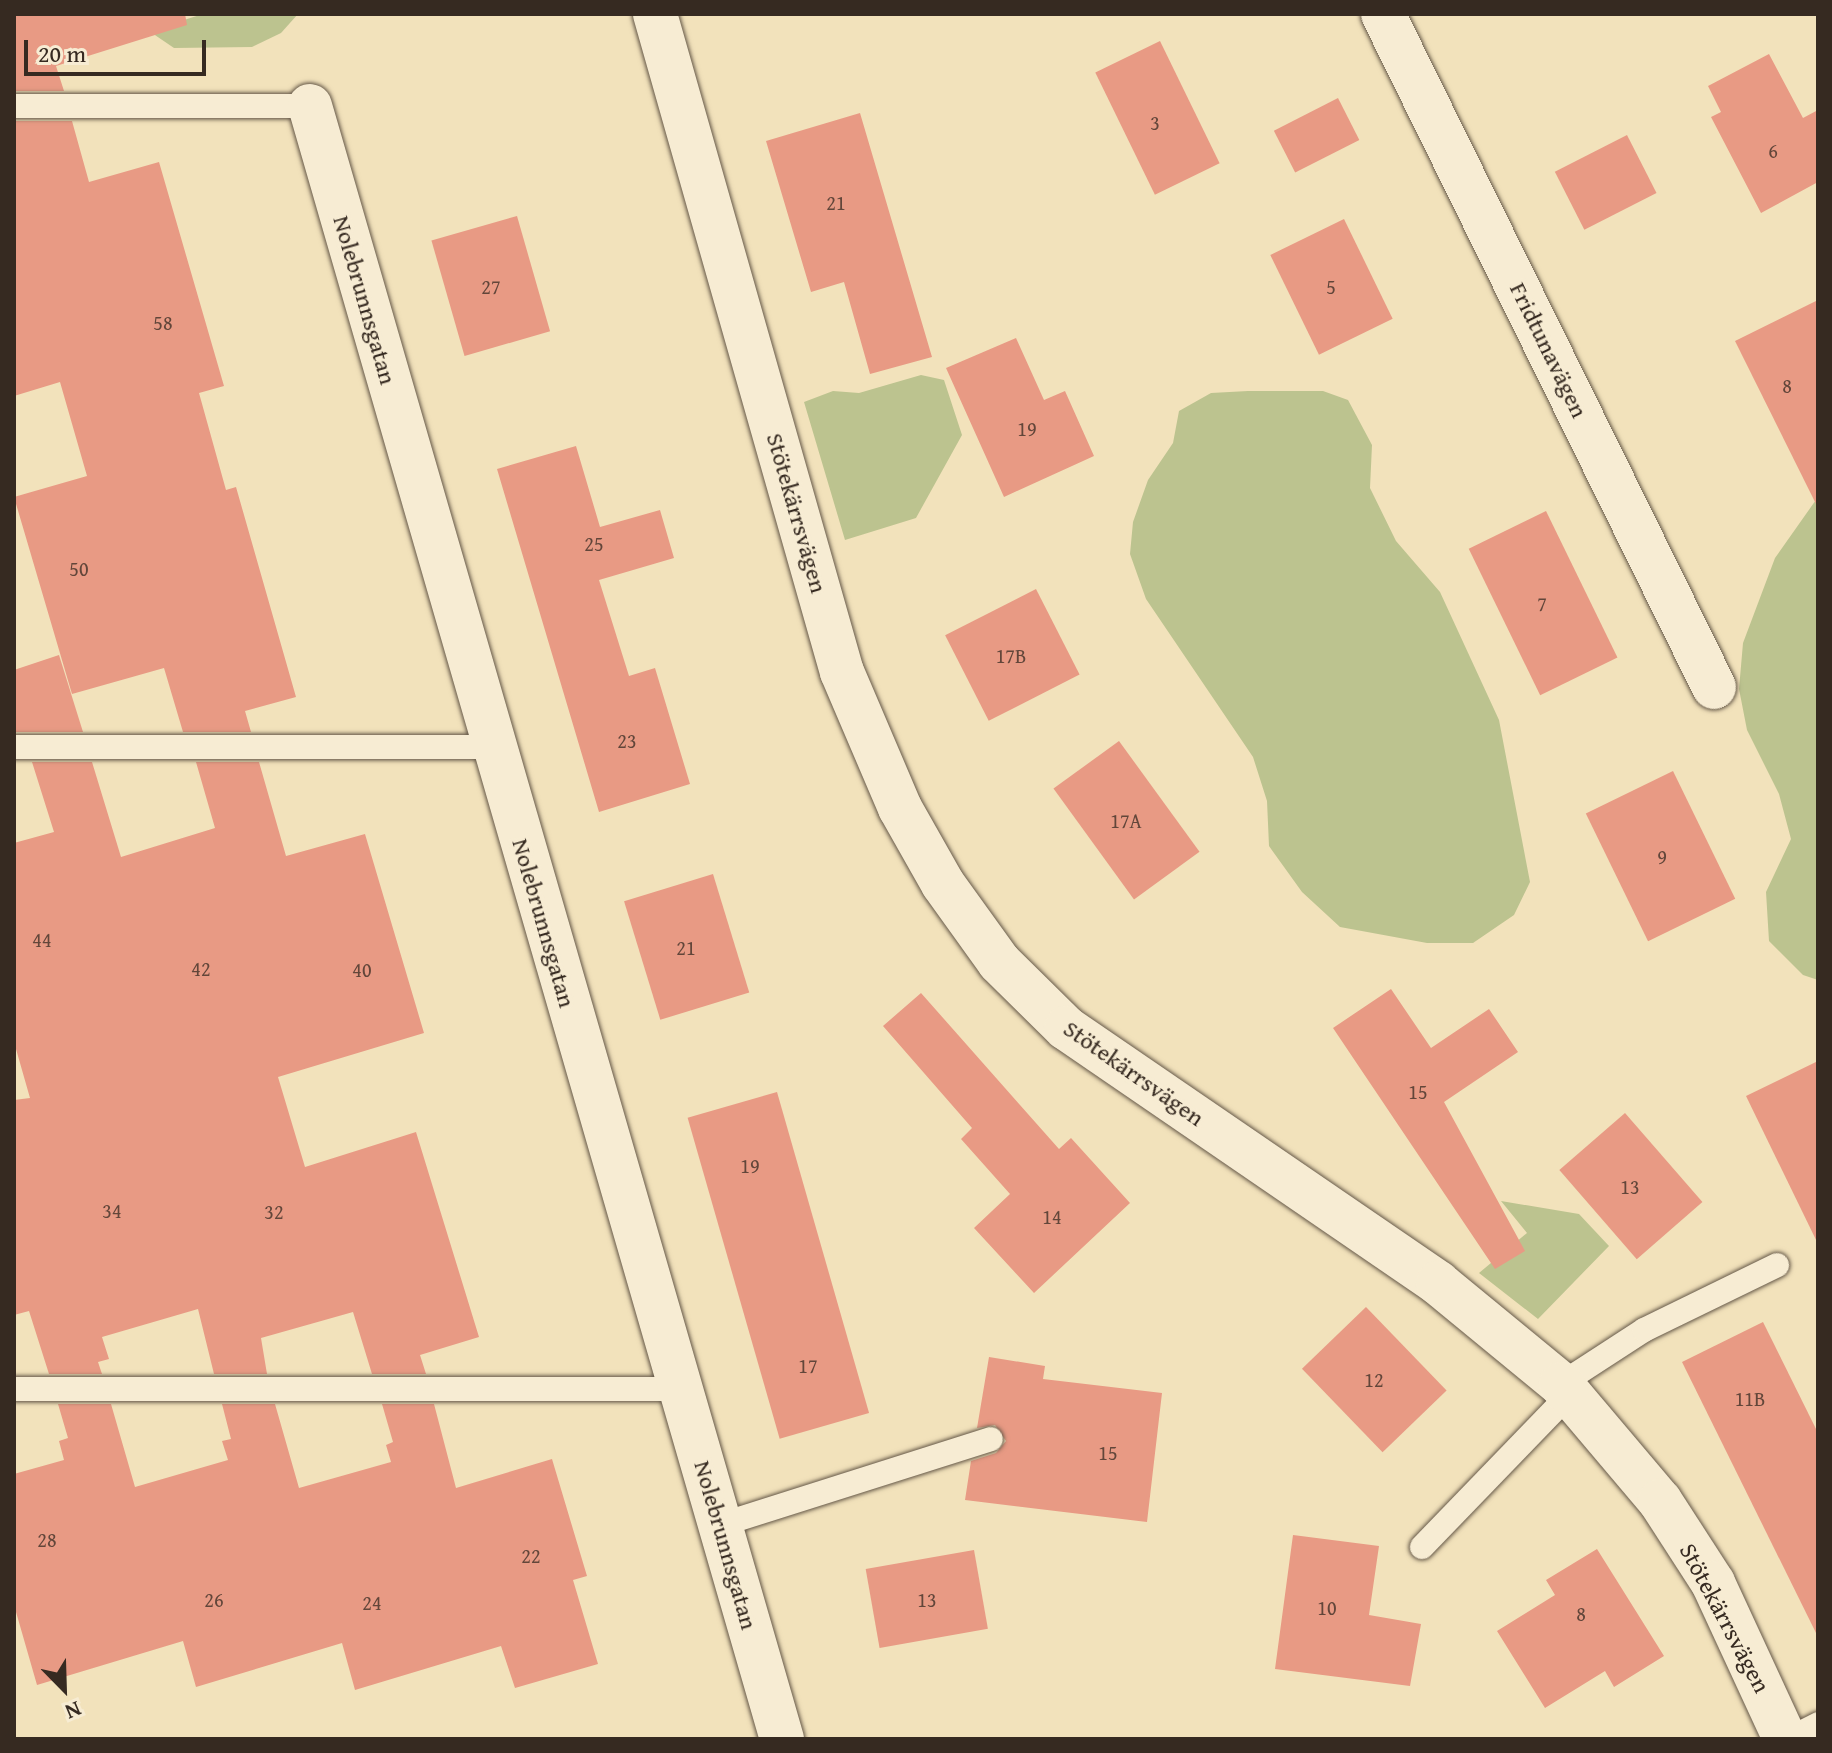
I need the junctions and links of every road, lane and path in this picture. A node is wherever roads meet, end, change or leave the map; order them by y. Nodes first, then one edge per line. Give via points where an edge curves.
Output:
1 (655, 14) edge
2 (1383, 14) edge
3 (14, 106) edge
4 (310, 106) joint
5 (1714, 687) dead end
6 (14, 747) edge
7 (493, 747) junction
8 (1777, 1265) dead end
9 (14, 1389) edge
10 (680, 1389) junction
11 (1565, 1389) junction
12 (991, 1439) dead end
13 (720, 1525) junction
14 (1422, 1547) dead end
15 (1818, 1724) edge
16 (782, 1739) edge
17 (1787, 1739) edge

1 - 11 street, Stötekärrsvägen via 842,672 900,808 943,884 999,962 1066,1028 1438,1283
2 - 5 street, Fridtunavägen
3 - 4 lane
4 - 7 street, Nolebrunnsgatan
6 - 7 lane
7 - 10 street, Nolebrunnsgatan
8 - 11 lane via 1644,1330
9 - 10 lane
10 - 13 street, Nolebrunnsgatan
11 - 14 lane
11 - 17 street, Stötekärrsvägen via 1660,1501 1713,1583
12 - 13 lane
13 - 16 street, Nolebrunnsgatan
15 - 17 lane

